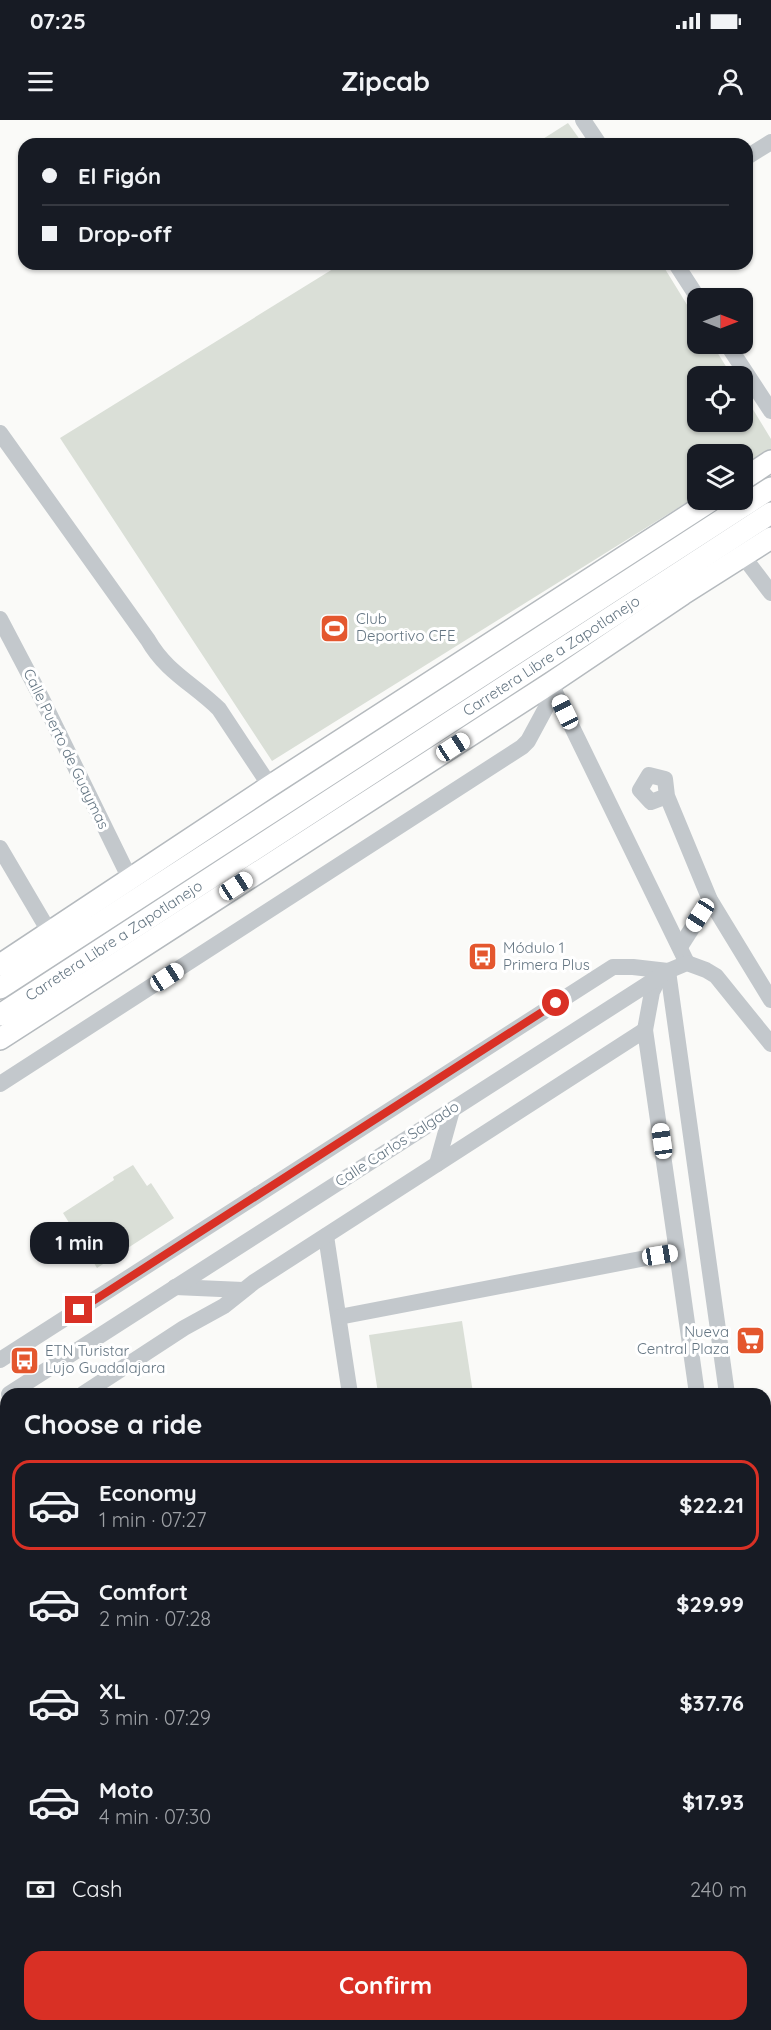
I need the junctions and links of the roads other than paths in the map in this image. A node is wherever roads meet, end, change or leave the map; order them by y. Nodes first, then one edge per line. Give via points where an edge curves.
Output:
1 (584, 120) edge
2 (595, 138) edge
3 (771, 142) edge
4 (753, 153) edge
5 (680, 270) edge
6 (692, 288) edge
7 (734, 354) edge
8 (771, 411) edge
9 (0, 433) edge
10 (771, 461) edge
11 (753, 473) edge
12 (771, 488) edge
13 (697, 510) edge
14 (771, 513) edge
15 (771, 538) edge
16 (743, 556) junction
17 (771, 593) edge
18 (2, 628) edge
19 (553, 687) junction
20 (270, 786) junction
21 (666, 796) dead end
22 (0, 848) edge
23 (129, 879) junction
24 (710, 900) junction
25 (50, 933) junction
26 (680, 947) junction
27 (687, 963) junction
28 (0, 965) edge
29 (664, 974) junction
30 (0, 988) edge
31 (771, 1000) edge
32 (0, 1015) edge
33 (645, 1030) junction
34 (0, 1039) edge
35 (771, 1044) edge
36 (0, 1084) edge
37 (452, 1110) junction
38 (437, 1164) junction
39 (326, 1236) junction
40 (678, 1252) junction
41 (175, 1287) junction
42 (243, 1290) junction
43 (339, 1317) junction
44 (0, 1360) edge
45 (17, 1388) edge
46 (92, 1388) edge
47 (349, 1388) edge
48 (695, 1388) edge
49 (726, 1388) edge

1 - 2 street
3 - 4 street
5 - 6 street
7 - 8 street
9 - 20 street via 157,656 219,709
10 - 11 main road
12 - 30 main road, Carretera Libre a Zapotlanejo
13 - 20 main road
14 - 32 main road, Carretera Libre a Zapotlanejo
15 - 16 main road, Carretera Libre a Zapotlanejo
16 - 17 street
16 - 19 main road, Carretera Libre a Zapotlanejo
18 - 23 street, Calle Puerto de Guaymas via 42,699
19 - 26 street
19 - 34 main road, Carretera Libre a Zapotlanejo
19 - 36 street via 522,747
20 - 23 main road
21 - 24 street
22 - 25 street
23 - 25 main road
24 - 26 street
24 - 31 street
25 - 28 main road
26 - 27 street
27 - 29 street, Calle Carlos Salgado
27 - 35 street via 716,976
29 - 33 street via 652,992
29 - 37 street, Calle Carlos Salgado
29 - 44 street via 612,967
29 - 49 street
33 - 38 street
33 - 40 street
37 - 38 street
37 - 41 street, Calle Carlos Salgado
38 - 39 street
39 - 42 street
39 - 43 street
40 - 43 street
40 - 48 street
41 - 42 street
41 - 45 street, Calle Carlos Salgado
42 - 46 street via 224,1306
43 - 47 street

